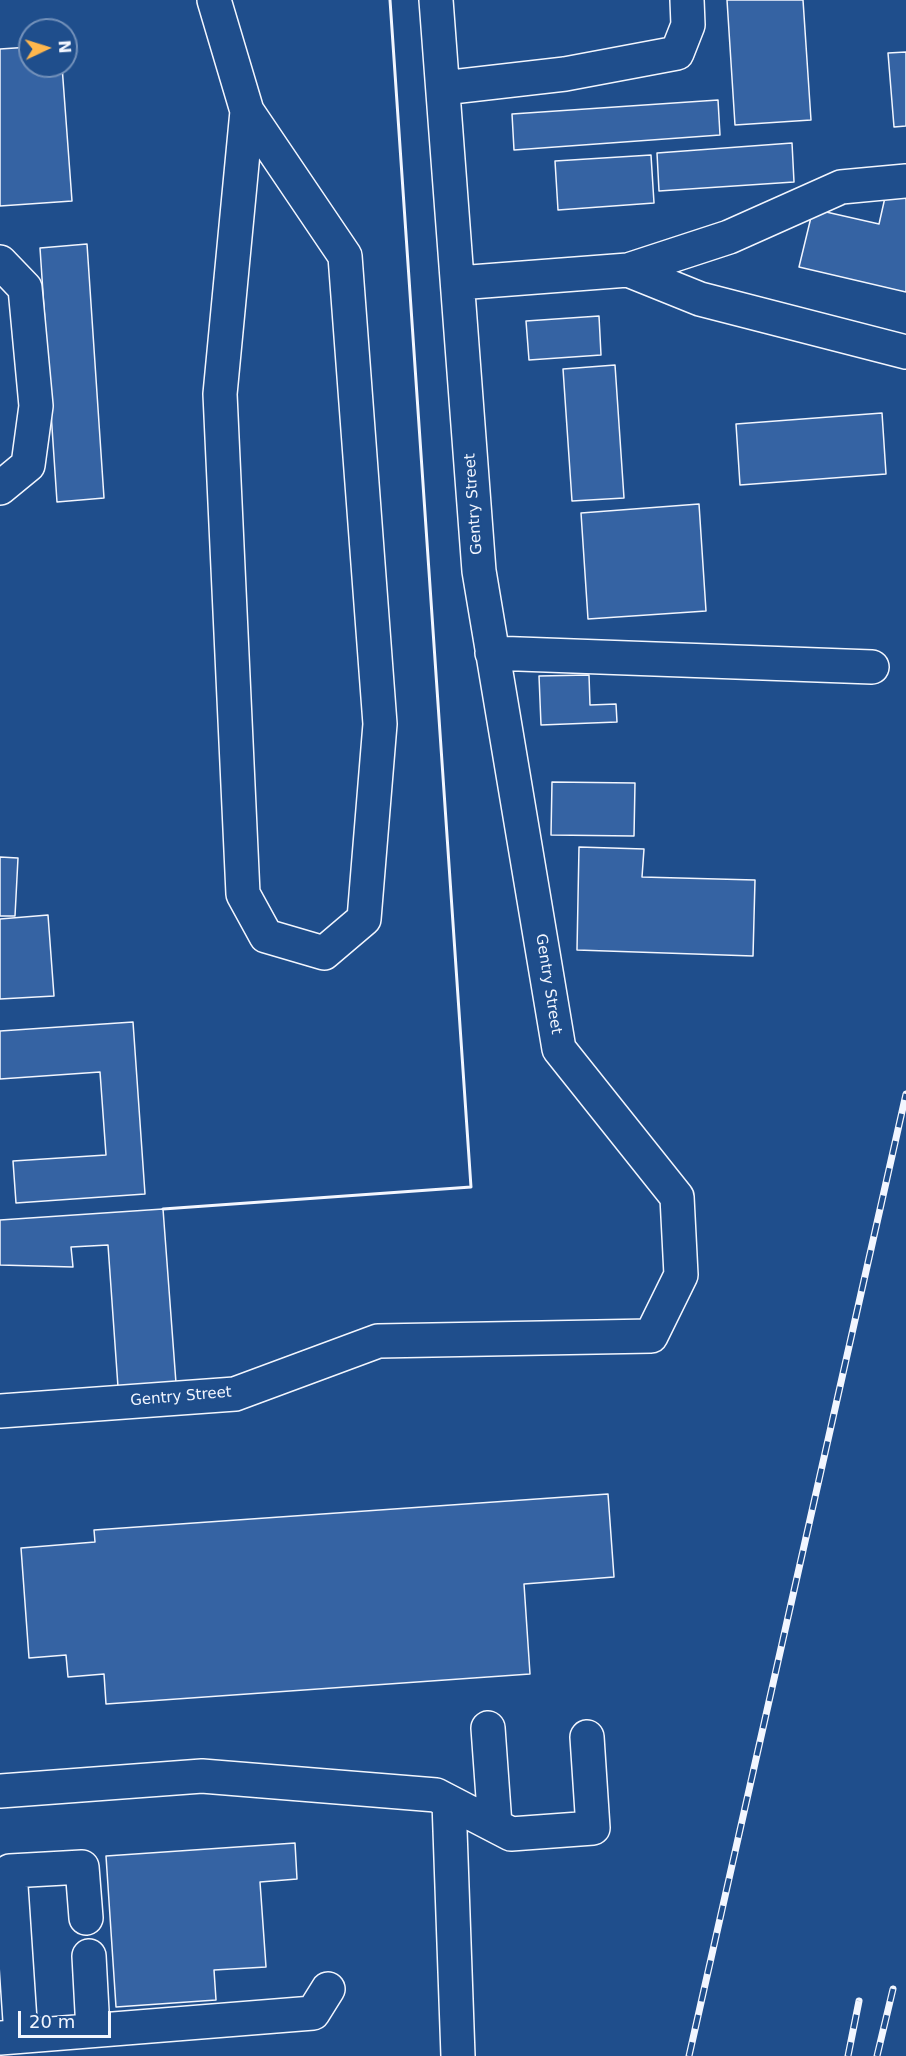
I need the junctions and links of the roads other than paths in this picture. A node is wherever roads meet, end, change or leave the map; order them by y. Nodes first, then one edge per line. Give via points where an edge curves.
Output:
1 (214, 0) edge
2 (436, 0) edge
3 (687, 0) edge
4 (443, 88) junction
5 (247, 111) junction
6 (906, 181) edge
7 (0, 262) edge
8 (628, 270) junction
9 (458, 283) junction
10 (906, 352) edge
11 (0, 488) edge
12 (492, 653) junction
13 (872, 667) dead end
14 (0, 1411) edge
15 (488, 1728) dead end
16 (587, 1737) dead end
17 (0, 1791) edge
18 (449, 1802) junction
19 (495, 1826) junction
20 (86, 1917) dead end
21 (89, 1956) dead end
22 (328, 1989) dead end
23 (93, 2030) junction
24 (10, 2037) edge
25 (458, 2056) edge

1 - 5 street
2 - 4 street, Gentry Street
3 - 4 street via 688,25 677,53 565,74
4 - 9 street, Gentry Street
5 - 5 street via 220,394 243,894 266,936 324,953 364,919 380,724 345,256
6 - 8 street via 841,187 729,237
7 - 11 street via 25,288 36,406 28,465
8 - 9 street
8 - 10 street via 700,299
9 - 12 street, Gentry Street via 479,571
12 - 13 street
12 - 14 street, Gentry Street via 559,1050 677,1197 681,1275 651,1336 378,1341 235,1394
15 - 19 street
16 - 19 street via 593,1828 511,1834
17 - 18 street via 202,1776 436,1795
18 - 19 street
18 - 25 street
20 - 24 street via 82,1867 10,1871
21 - 23 street
22 - 23 street via 313,2013
23 - 24 street

